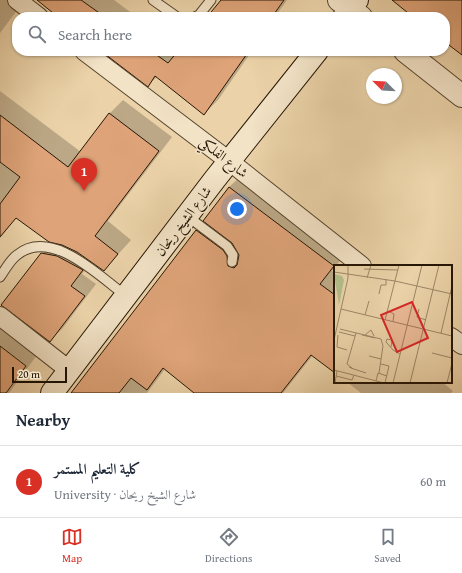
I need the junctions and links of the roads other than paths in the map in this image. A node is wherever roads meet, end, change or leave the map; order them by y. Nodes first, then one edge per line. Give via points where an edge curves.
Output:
1 (17, 0) edge
2 (153, 0) edge
3 (211, 0) edge
4 (33, 12) edge
5 (170, 12) edge
6 (201, 12) edge
7 (91, 56) edge
8 (313, 56) edge
9 (411, 56) edge
10 (462, 96) edge
11 (229, 161) junction
12 (188, 216) junction
13 (232, 262) dead end
14 (361, 265) edge
15 (0, 277) edge
16 (126, 296) junction
17 (0, 316) edge
18 (452, 338) edge
19 (462, 345) edge
20 (69, 370) junction
21 (52, 393) edge

1 - 4 street
2 - 5 lane
3 - 6 lane
7 - 11 street, شارع الفلكي
8 - 11 main road, شارع الشيخ ريحان
9 - 10 main road
11 - 12 main road, شارع الشيخ ريحان
11 - 14 street, شارع الفلكي
12 - 13 lane via 227,246 233,255
12 - 16 main road, شارع الشيخ ريحان
15 - 16 lane via 17,255 36,247 46,246 66,252
16 - 20 main road, شارع الشيخ ريحان
17 - 20 street
18 - 19 street
20 - 21 main road, شارع الشيخ ريحان

